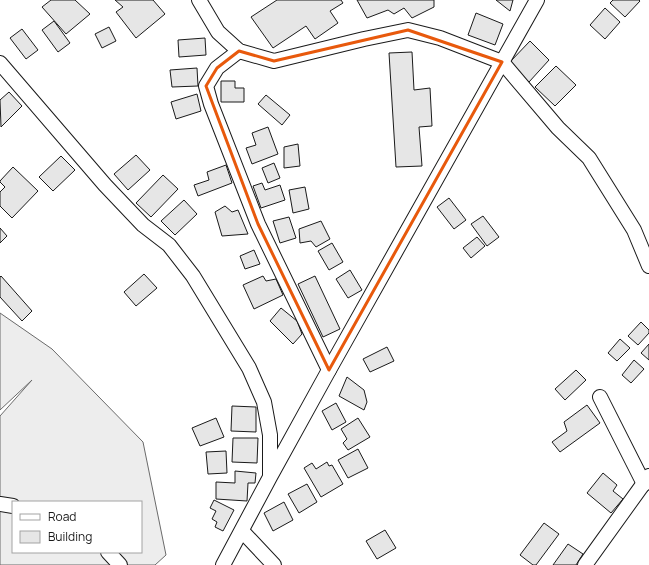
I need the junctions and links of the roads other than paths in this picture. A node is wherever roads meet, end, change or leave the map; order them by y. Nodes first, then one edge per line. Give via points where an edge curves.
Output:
1 (199, 0) edge
2 (537, 0) edge
3 (239, 51) junction
4 (502, 62) junction
5 (0, 63) edge
6 (649, 266) edge
7 (329, 370) junction
8 (600, 397) dead end
9 (270, 477) junction
10 (646, 480) edge
11 (0, 504) edge
12 (12, 506) edge
13 (242, 531) junction
14 (109, 553) edge
15 (120, 565) edge
16 (223, 565) edge
17 (274, 565) edge
18 (585, 565) edge

1 - 3 street via 218,32
2 - 4 street
3 - 4 street via 274,62 408,30 440,38
3 - 7 street via 216,68 206,86 258,224
4 - 6 street via 558,128 589,158 634,230
4 - 7 street
5 - 9 street via 105,185 143,225 169,245 193,276 249,368 264,402 270,435
7 - 9 street
8 - 10 street
9 - 13 street
10 - 18 street
11 - 12 street
13 - 16 street
13 - 17 street
14 - 15 street

